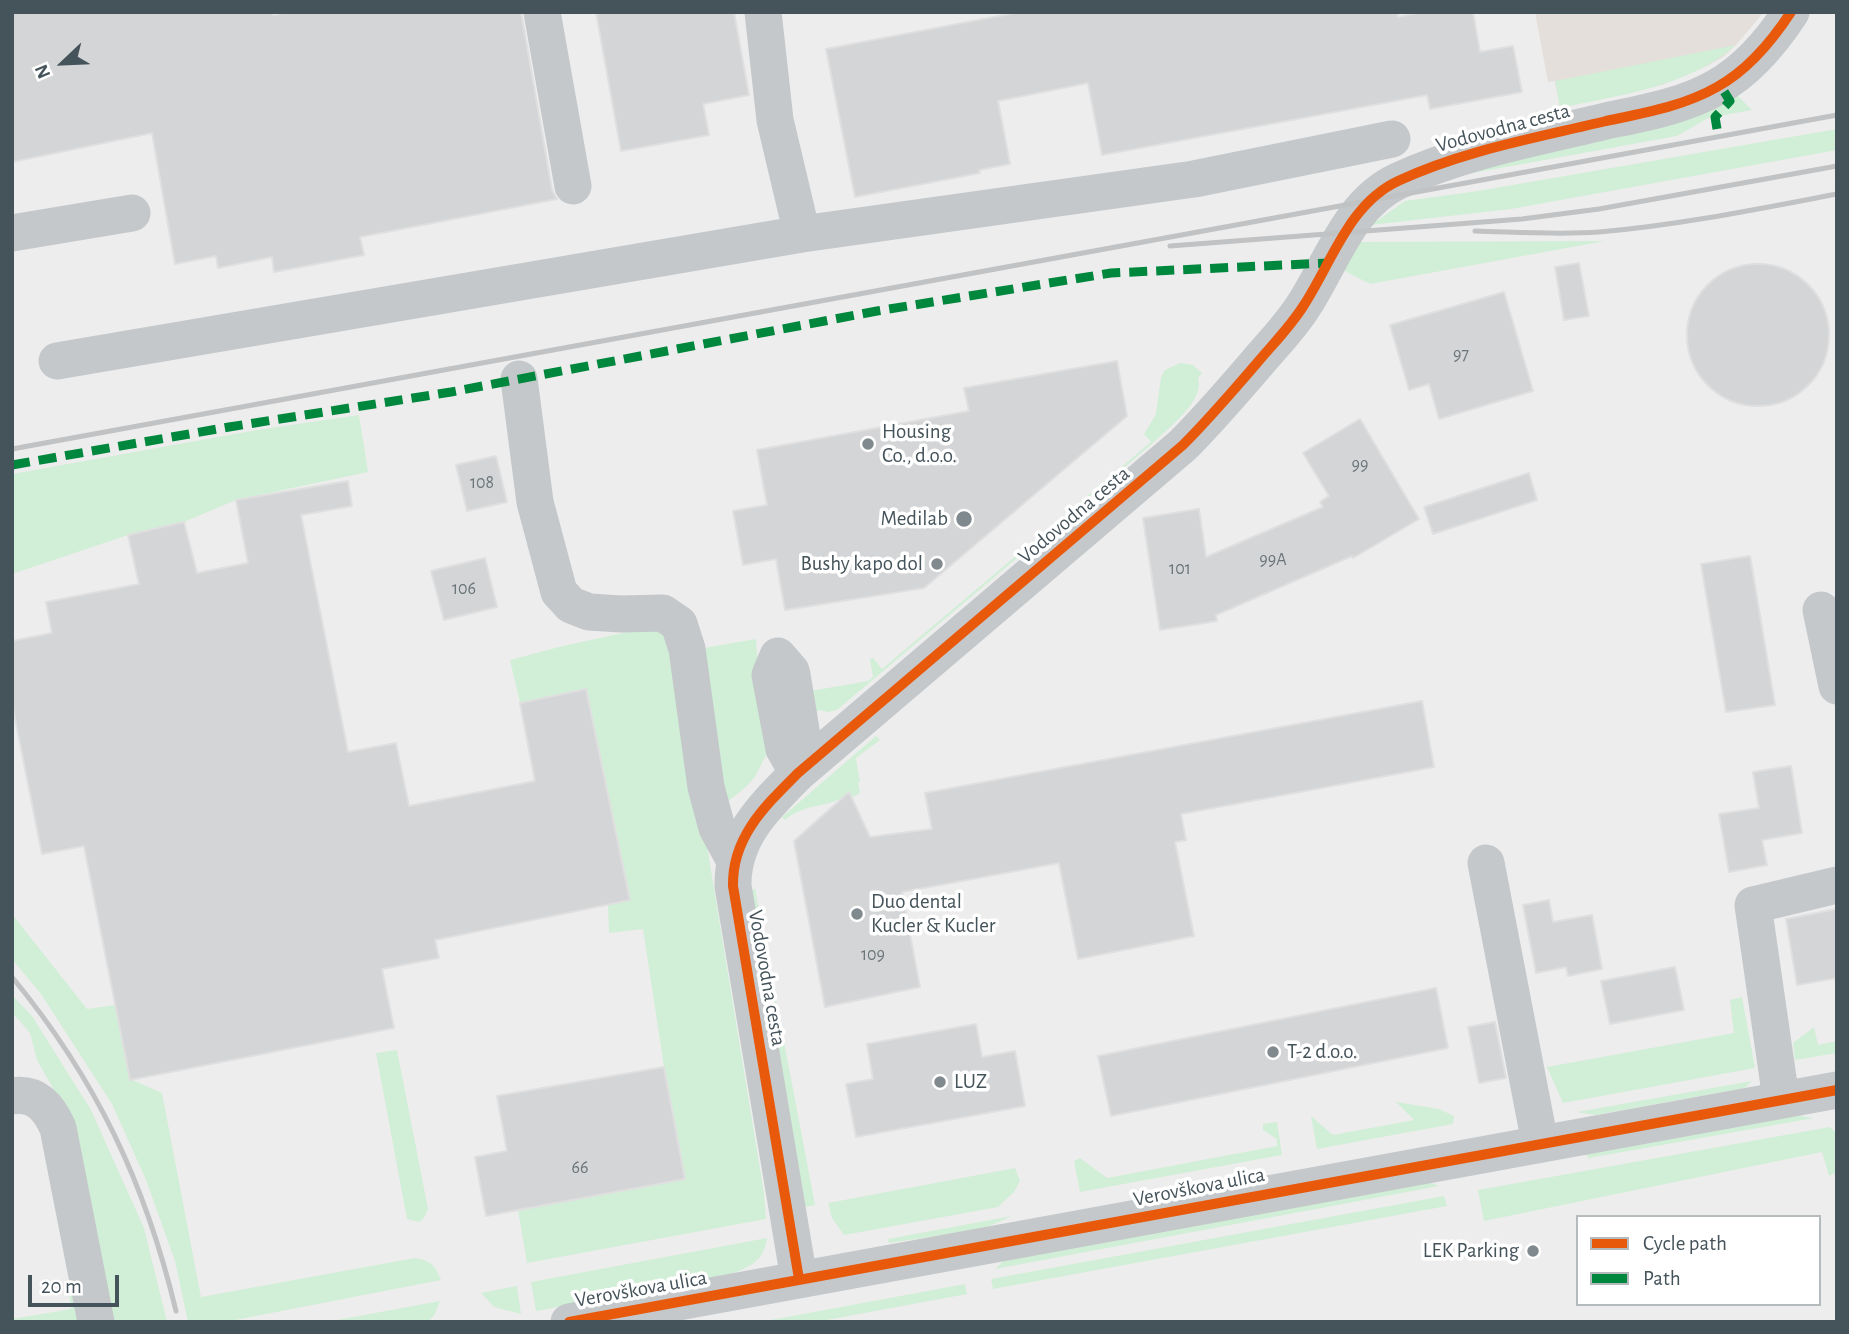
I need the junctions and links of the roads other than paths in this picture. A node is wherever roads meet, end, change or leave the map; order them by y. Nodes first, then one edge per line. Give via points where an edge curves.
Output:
1 (542, 12) edge
2 (1791, 12) edge
3 (768, 13) edge
4 (1392, 139) dead end
5 (573, 186) dead end
6 (132, 213) dead end
7 (12, 233) edge
8 (802, 234) junction
9 (57, 361) dead end
10 (519, 379) dead end
11 (1821, 610) dead end
12 (1837, 686) edge
13 (735, 861) junction
14 (1486, 863) dead end
15 (1837, 886) edge
16 (1837, 1090) edge
17 (12, 1096) edge
18 (1781, 1099) junction
19 (1540, 1143) junction
20 (799, 1279) junction
21 (96, 1322) edge
22 (569, 1322) edge

1 - 5 street
2 - 13 street, Vodovodna cesta via 1735,76 1694,98 1481,150 1437,164 1380,191 1359,211 1304,305 1223,404 1183,445 798,773 762,808
3 - 8 street via 775,120
4 - 8 street via 1194,179
6 - 7 street
8 - 9 street
10 - 13 street, Vodovodna cesta via 535,502 559,592 571,605 589,612 663,613 679,624 687,649 706,787 717,828
11 - 12 street
13 - 20 street, Vodovodna cesta via 735,903
14 - 19 street
15 - 18 street via 1753,905
16 - 18 street, Verovškova ulica
17 - 21 street via 45,1104 58,1128
18 - 19 street, Verovškova ulica
19 - 20 street, Verovškova ulica
20 - 22 street, Verovškova ulica

